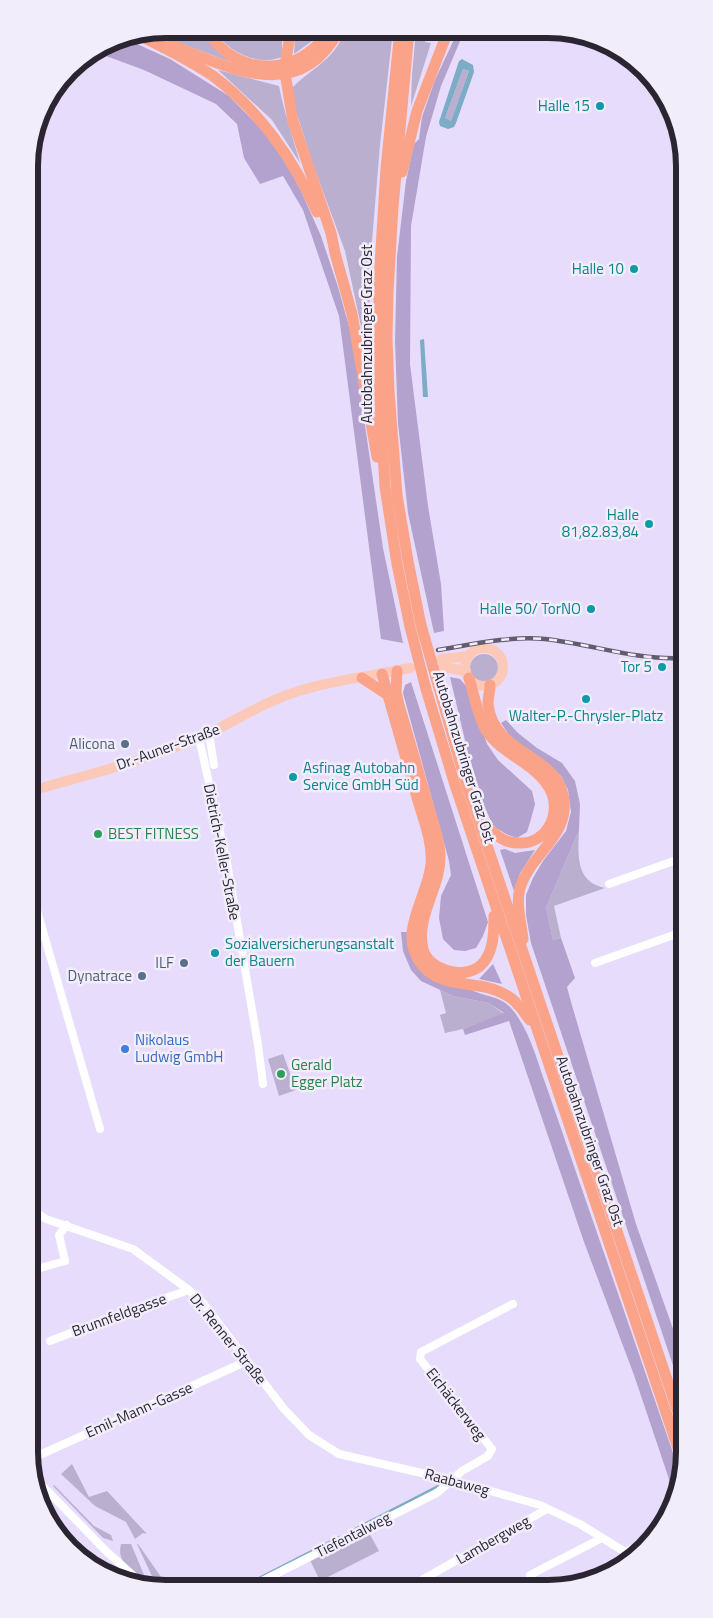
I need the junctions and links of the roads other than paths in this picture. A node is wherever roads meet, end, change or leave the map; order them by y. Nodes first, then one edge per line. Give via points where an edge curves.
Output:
1 (399, 37) edge
2 (408, 37) edge
3 (445, 37) edge
4 (213, 38) edge
5 (291, 38) edge
6 (323, 38) edge
7 (334, 38) edge
8 (145, 39) edge
9 (150, 39) edge
10 (293, 63) junction
11 (268, 71) junction
12 (286, 79) dead end
13 (393, 207) junction
14 (335, 253) junction
15 (385, 488) junction
16 (416, 626) junction
17 (469, 656) junction
18 (410, 668) dead end
19 (396, 671) junction
20 (382, 674) junction
21 (468, 675) junction
22 (362, 678) junction
23 (490, 685) junction
24 (432, 688) junction
25 (388, 694) junction
26 (204, 736) junction
27 (214, 765) dead end
28 (38, 789) edge
29 (477, 816) junction
30 (675, 860) edge
31 (609, 884) dead end
32 (494, 904) junction
33 (37, 912) edge
34 (675, 934) edge
35 (525, 960) junction
36 (595, 963) dead end
37 (536, 1027) junction
38 (263, 1084) dead end
39 (100, 1129) dead end
40 (37, 1213) edge
41 (67, 1225) junction
42 (37, 1269) edge
43 (189, 1290) junction
44 (513, 1304) dead end
45 (50, 1341) dead end
46 (247, 1361) junction
47 (675, 1404) edge
48 (284, 1409) joint
49 (675, 1437) edge
50 (37, 1457) edge
51 (452, 1480) junction
52 (42, 1485) edge
53 (547, 1509) junction
54 (602, 1538) junction
55 (633, 1548) edge
56 (625, 1552) joint
57 (530, 1575) dead end
58 (134, 1577) edge
59 (264, 1580) edge
60 (423, 1580) edge

1 - 15 highway, Autobahnzubringer Graz Ost via 379,281 378,384
2 - 13 highway, Autobahnzubringer Graz Ost
3 - 13 highway via 417,111
4 - 11 highway via 234,57
5 - 10 highway
6 - 10 highway via 317,47
7 - 10 highway via 312,62
8 - 14 highway via 213,76 247,105 295,168
9 - 11 highway via 238,70
10 - 11 highway via 284,74
12 - 14 highway via 293,121
13 - 16 highway, Autobahnzubringer Graz Ost via 387,338 389,391 397,495
14 - 15 highway via 352,314
15 - 16 highway, Autobahnzubringer Graz Ost via 397,564
16 - 24 highway, Autobahnzubringer Graz Ost
17 - 21 main road via 466,663
17 - 21 main road via 442,663
17 - 23 main road via 478,649 498,653 503,671
18 - 19 main road, Dr.-Auner-Straße
19 - 20 main road, Dr.-Auner-Straße
19 - 32 highway via 399,705 440,850 438,878 422,926 423,949 430,961 454,972 480,966 492,944
20 - 22 main road, Dr.-Auner-Straße
20 - 25 highway
21 - 23 main road via 475,683
21 - 29 highway via 485,728 502,748 537,772 554,796 555,805 546,832 528,843 502,840
22 - 25 highway
22 - 26 main road, Dr.-Auner-Straße via 277,698
23 - 35 highway via 488,703 496,728 558,780 564,796 560,826 525,875 520,888
24 - 29 highway, Autobahnzubringer Graz Ost
24 - 32 highway, Autobahnzubringer Graz Ost via 452,775
25 - 37 highway via 431,852 430,870 413,926 411,938 414,948 428,971 450,982 490,988 500,993 517,1003
26 - 27 street
26 - 28 main road, Dr.-Auner-Straße via 147,757
26 - 38 street, Dietrich-Keller-Straße
29 - 35 highway, Autobahnzubringer Graz Ost
30 - 31 street
32 - 37 highway, Autobahnzubringer Graz Ost
33 - 39 street
34 - 36 street
35 - 47 highway, Autobahnzubringer Graz Ost
37 - 49 highway, Autobahnzubringer Graz Ost
40 - 41 street, Dr. Renner Straße
41 - 42 street via 59,1235 65,1261
41 - 43 street, Dr. Renner Straße via 133,1249
43 - 45 street, Brunnfeldgasse
43 - 46 street, Dr. Renner Straße via 203,1303
44 - 51 street, Eichäckerweg via 421,1352 420,1359 492,1449 488,1456
46 - 48 street, Dr. Renner Straße
46 - 50 street, Emil-Mann-Gasse
48 - 51 street, Raabaweg via 309,1435 339,1454
51 - 53 street, Raabaweg
51 - 59 street, Tiefentalweg via 437,1493
52 - 58 street
53 - 54 street, Raabaweg
53 - 60 street, Lambergweg
54 - 56 street, Raabaweg
54 - 57 street
55 - 56 street

